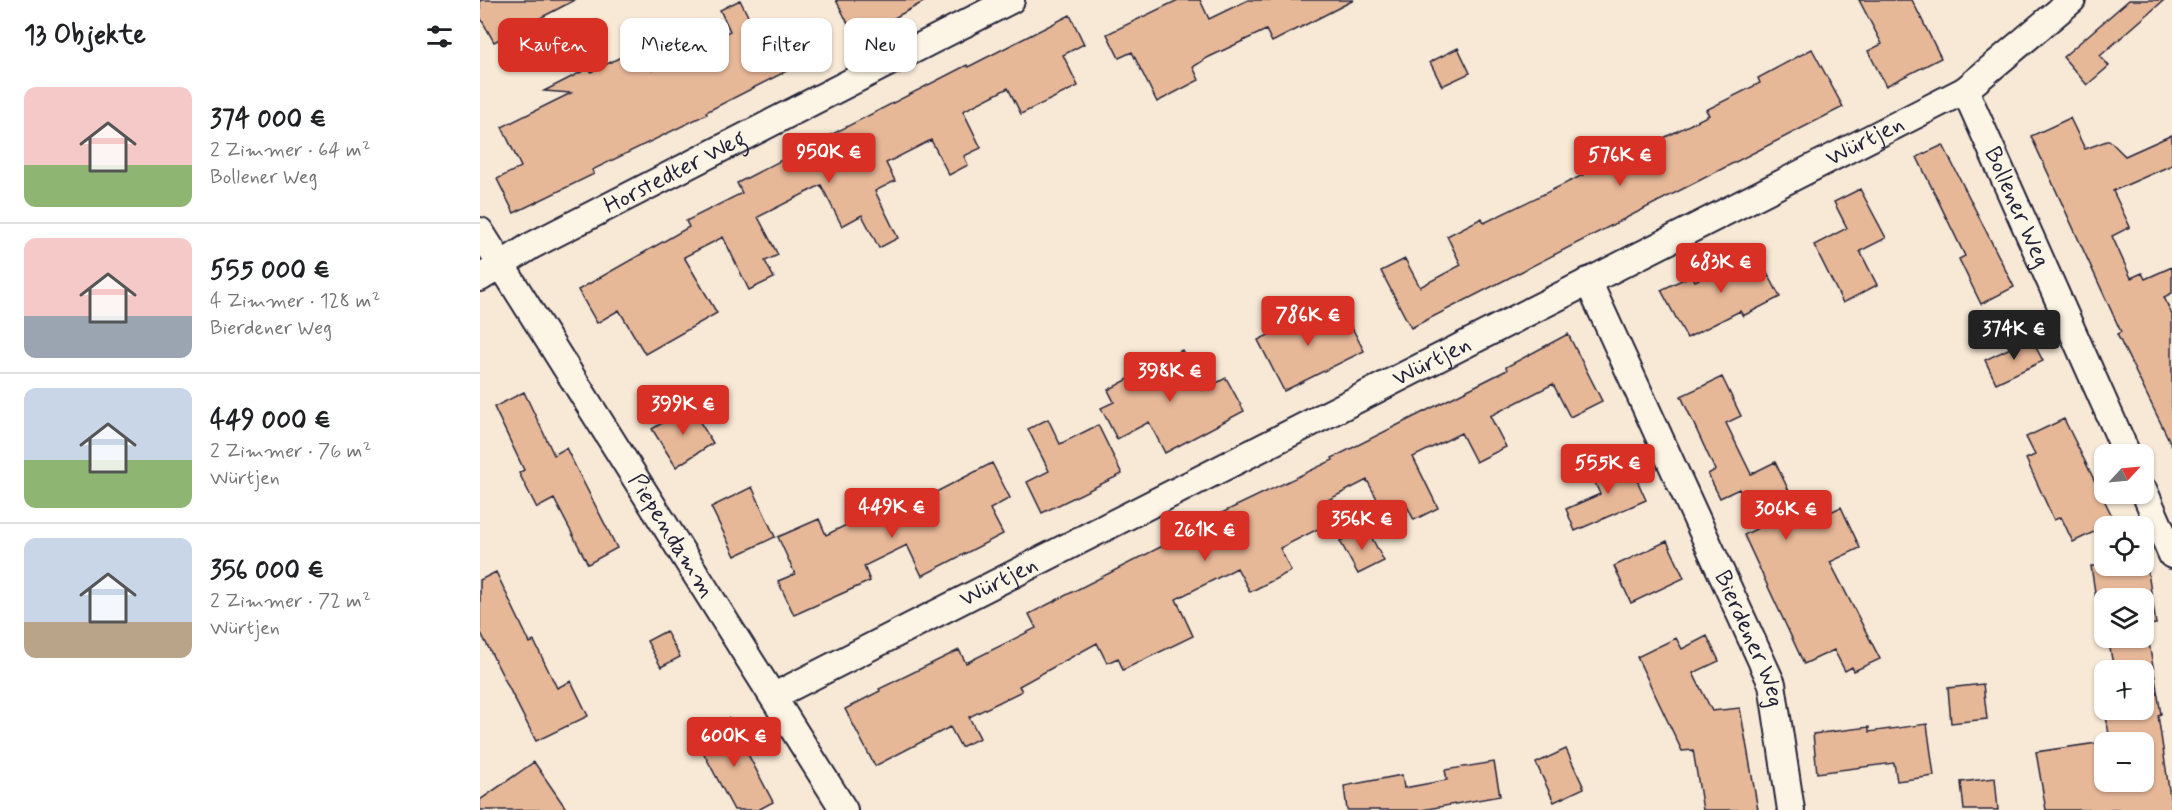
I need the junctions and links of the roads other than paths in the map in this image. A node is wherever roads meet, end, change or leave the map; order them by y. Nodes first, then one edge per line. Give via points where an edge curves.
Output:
1 (1011, 0) edge
2 (2072, 0) edge
3 (1965, 90) junction
4 (480, 231) edge
5 (491, 272) edge
6 (1588, 281) junction
7 (2123, 444) edge
8 (2150, 504) edge
9 (2172, 555) edge
10 (774, 696) junction
11 (844, 810) edge
12 (1791, 810) edge

1 - 5 street, Horstedter Weg via 531,246
2 - 3 street, Würtjen
3 - 6 street, Würtjen
3 - 7 street, Bollener Weg
4 - 5 street, Piependamm
5 - 10 street, Piependamm
6 - 10 street, Würtjen
6 - 12 street, Bierdener Weg via 1772,684
8 - 9 street
10 - 11 street, Piependamm

